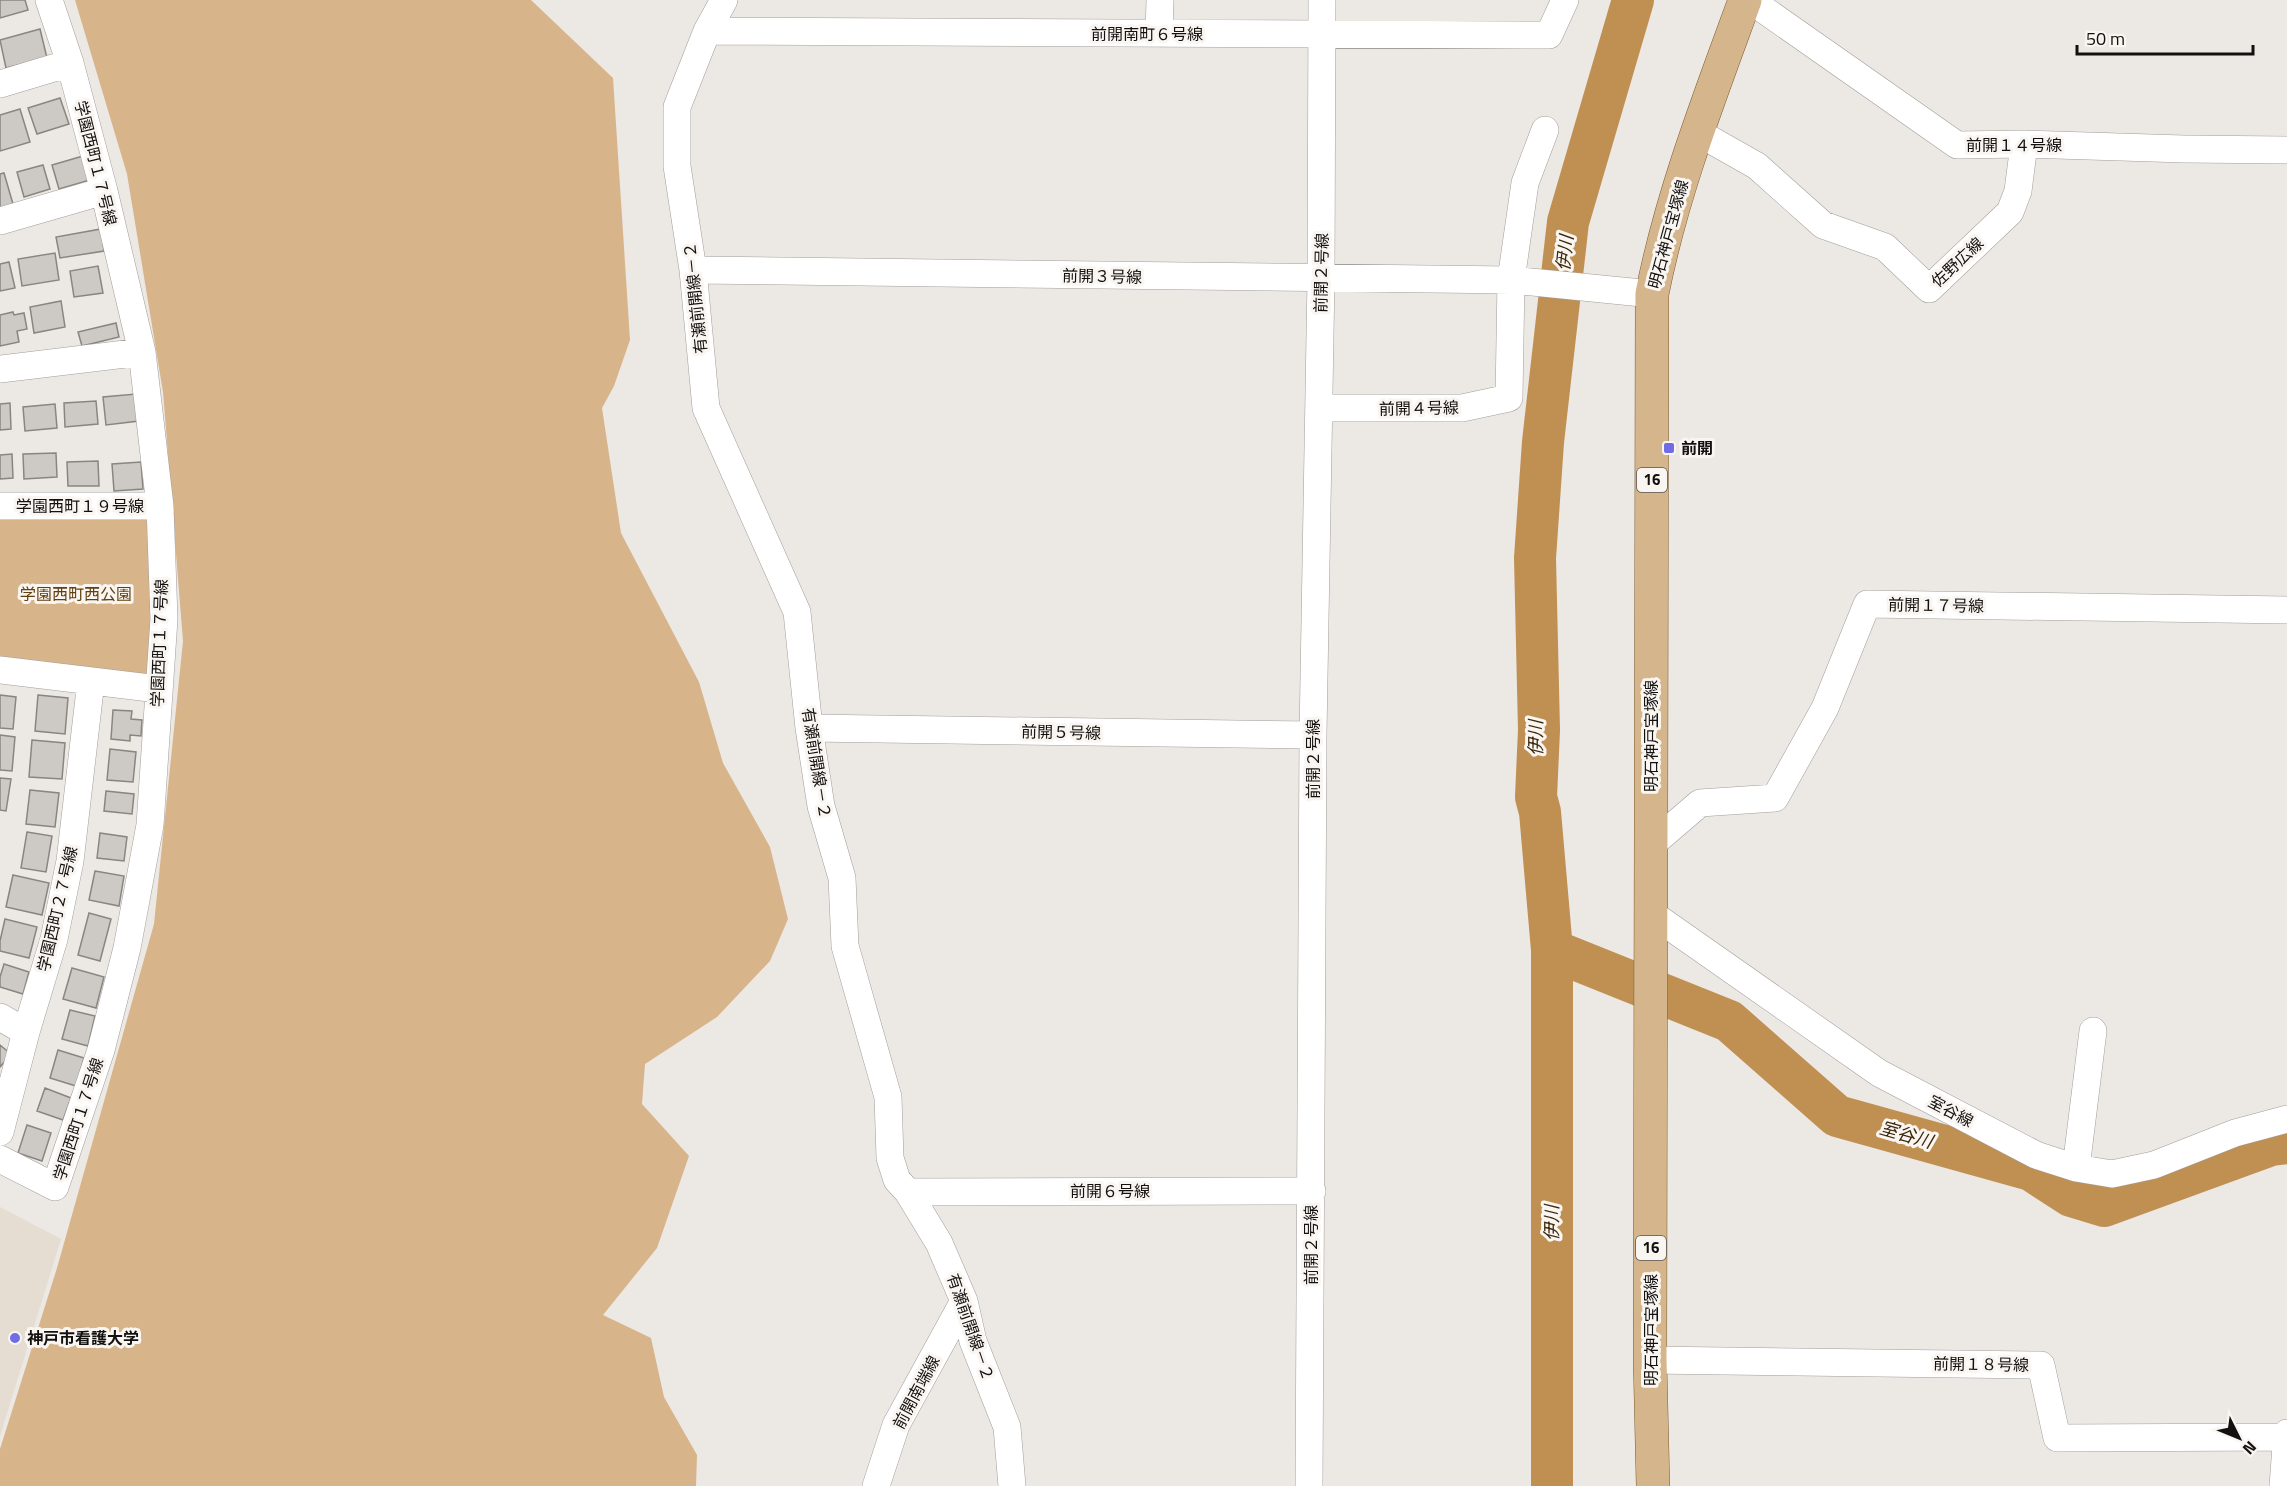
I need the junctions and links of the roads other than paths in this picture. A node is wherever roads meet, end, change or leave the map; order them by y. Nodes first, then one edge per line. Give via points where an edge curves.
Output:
1 (49, 0) edge
2 (724, 0) edge
3 (1160, 0) edge
4 (1322, 0) edge
5 (1565, 0) edge
6 (1748, 0) edge
7 (707, 31) junction
8 (1322, 33) junction
9 (1159, 34) junction
10 (70, 63) junction
11 (0, 84) edge
12 (1545, 130) dead end
13 (1697, 132) junction
14 (2024, 144) junction
15 (2287, 150) edge
16 (104, 191) junction
17 (0, 221) edge
18 (693, 270) junction
19 (1321, 278) junction
20 (1511, 280) junction
21 (1640, 293) junction
22 (142, 352) junction
23 (0, 369) edge
24 (1319, 408) junction
25 (0, 506) edge
26 (160, 506) junction
27 (2287, 610) edge
28 (0, 670) edge
29 (91, 681) junction
30 (158, 689) junction
31 (809, 729) junction
32 (1313, 735) junction
33 (1651, 845) junction
34 (1652, 914) junction
35 (0, 1017) edge
36 (2093, 1031) dead end
37 (26, 1032) junction
38 (2287, 1119) edge
39 (0, 1132) edge
40 (0, 1159) edge
41 (2076, 1168) junction
42 (1312, 1191) junction
43 (908, 1192) junction
44 (964, 1301) junction
45 (1650, 1360) junction
46 (2287, 1436) edge
47 (876, 1486) edge
48 (1012, 1486) edge
49 (1310, 1486) edge
50 (1653, 1486) edge
51 (2283, 1486) edge

1 - 10 street, 学園西町１７号線
2 - 7 street, 有瀬前開線－２
3 - 9 street
4 - 8 street, 前開２号線
5 - 8 street, 前開南町６号線 via 1549,35
6 - 13 main road, 明石神戸宝塚線 / 16
6 - 14 street, 前開１４号線 via 1958,145
7 - 9 street, 前開南町６号線
7 - 18 street, 有瀬前開線－２ via 677,107 677,166
8 - 9 street, 前開南町６号線
8 - 19 street, 前開２号線
10 - 11 street
10 - 16 street, 学園西町１７号線
12 - 20 street via 1525,183
13 - 14 street, 佐野広線 via 1757,166 1823,225 1885,247 1929,289 2010,212 2018,191
13 - 21 main road, 明石神戸宝塚線 / 16 via 1659,255
14 - 15 street, 前開１４号線
16 - 17 street
16 - 22 street, 学園西町１７号線
18 - 19 street, 前開３号線
18 - 31 street, 有瀬前開線－２ via 706,408 797,612
19 - 20 street, 前開３号線
19 - 24 street, 前開２号線
20 - 21 street
20 - 24 street, 前開４号線 via 1509,398 1462,408
21 - 33 main road, 明石神戸宝塚線 / 16
22 - 23 street
22 - 26 street, 学園西町１７号線
24 - 32 street, 前開２号線
25 - 26 street, 学園西町１９号線
26 - 30 street, 学園西町１７号線 via 164,619
27 - 33 street, 前開１７号線 via 1867,604 1825,708 1775,798 1700,802
28 - 29 street
29 - 30 street
29 - 37 street, 学園西町２７号線 via 70,861 54,939
30 - 40 street, 学園西町１７号線 via 150,825 127,948 101,1050 55,1187
31 - 32 street, 前開５号線
31 - 43 street, 有瀬前開線－２ via 821,806 843,878 845,946 888,1097 890,1158 897,1180
32 - 42 street, 前開２号線
33 - 34 main road, 明石神戸宝塚線 / 16
34 - 41 street, 室谷線 via 1879,1073 2036,1155
34 - 45 main road, 明石神戸宝塚線 / 16
35 - 37 street
36 - 41 street
37 - 39 street, 学園西町２７号線
38 - 41 street, 室谷線 via 2235,1133 2154,1165 2112,1174
42 - 43 street, 前開６号線
42 - 49 street, 前開２号線
43 - 44 street, 有瀬前開線－２ via 939,1243
44 - 47 street, 前開南端線 via 896,1425
44 - 48 street, 有瀬前開線－２ via 973,1341 1007,1426
45 - 46 street, 前開１８号線 via 2041,1365 2057,1438
45 - 50 main road, 明石神戸宝塚線 / 16
46 - 51 street

